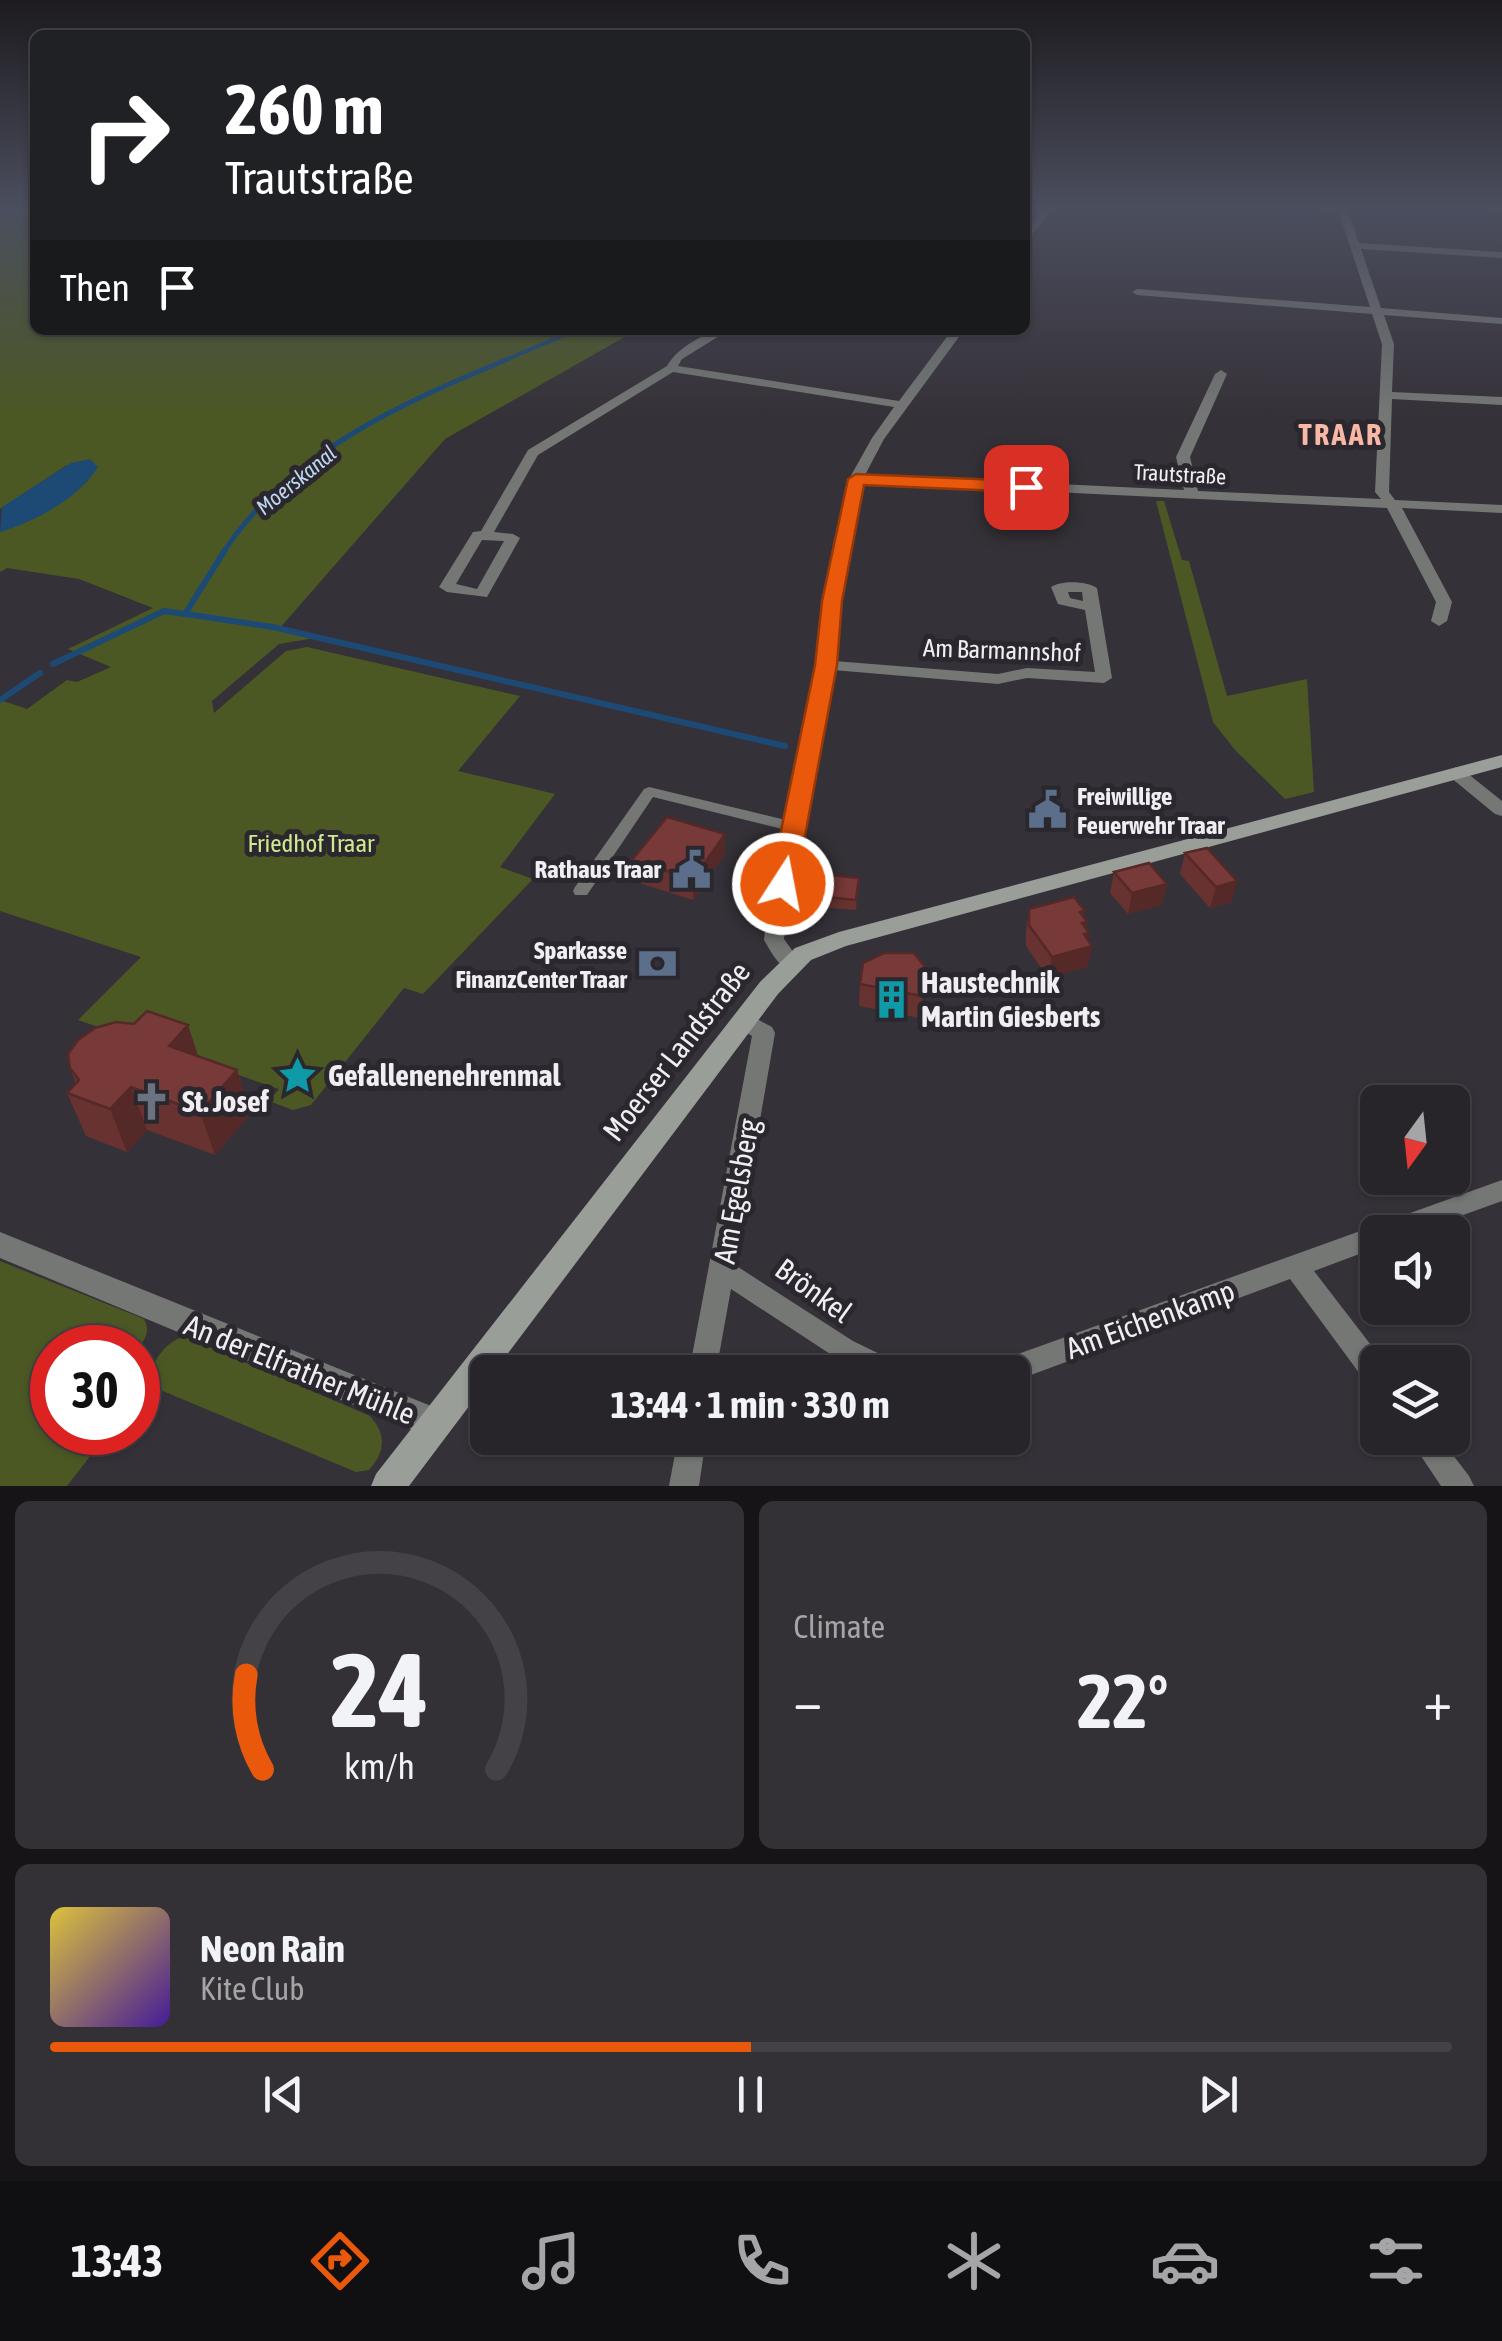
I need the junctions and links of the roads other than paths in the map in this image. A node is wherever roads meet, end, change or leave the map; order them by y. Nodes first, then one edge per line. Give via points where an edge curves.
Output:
1 (1366, 277) edge
2 (1137, 292) dead end
3 (1378, 310) junction
4 (1502, 321) edge
5 (715, 335) edge
6 (954, 335) edge
7 (671, 368) junction
8 (1221, 374) dead end
9 (1386, 395) junction
10 (1502, 401) edge
11 (902, 405) junction
12 (856, 479) junction
13 (1192, 495) junction
14 (1389, 504) junction
15 (1502, 509) edge
16 (485, 536) junction
17 (1092, 607) dead end
18 (1439, 621) dead end
19 (826, 665) junction
20 (1502, 761) edge
21 (1456, 773) junction
22 (1502, 810) edge
23 (794, 827) junction
24 (581, 891) dead end
25 (791, 963) junction
26 (744, 1020) junction
27 (1502, 1190) edge
28 (1434, 1215) edge
29 (1360, 1243) edge
30 (0, 1246) edge
31 (1296, 1267) junction
32 (721, 1270) junction
33 (1360, 1352) edge
34 (707, 1355) edge
35 (853, 1355) edge
36 (1030, 1363) edge
37 (434, 1424) junction
38 (689, 1455) edge
39 (1436, 1455) edge
40 (388, 1486) edge
41 (684, 1486) edge
42 (1459, 1486) edge

1 - 3 street
2 - 3 street
3 - 4 street
3 - 9 street via 1388,344
5 - 7 street
6 - 11 street
7 - 11 street
7 - 16 street via 533,453
8 - 13 street via 1182,456
9 - 10 street
9 - 14 street via 1382,492
11 - 12 street
12 - 13 street, Trautstraße
12 - 19 street
13 - 14 street, Trautstraße
14 - 15 street, Trautstraße
14 - 18 street via 1444,602
16 - 16 street via 512,538 482,594 447,586 478,535
17 - 19 street, Am Barmannshof via 1104,678 1026,673 998,679
19 - 23 street
20 - 21 main road, Moerser Landstraße
21 - 22 street
21 - 25 main road, Moerser Landstraße via 839,940
23 - 24 street via 648,792
23 - 25 street via 774,940
25 - 26 main road, Moerser Landstraße
26 - 32 street, Am Egelsberg via 764,1033
26 - 37 main road, Moerser Landstraße
27 - 28 street
29 - 31 street, Am Eichenkamp
30 - 37 street, An der Elfrather Mühle
31 - 33 street
31 - 36 street, Am Eichenkamp
32 - 34 street, Am Egelsberg
32 - 35 street, Brönkel
37 - 40 main road, Moerser Landstraße
38 - 41 street
39 - 42 street

